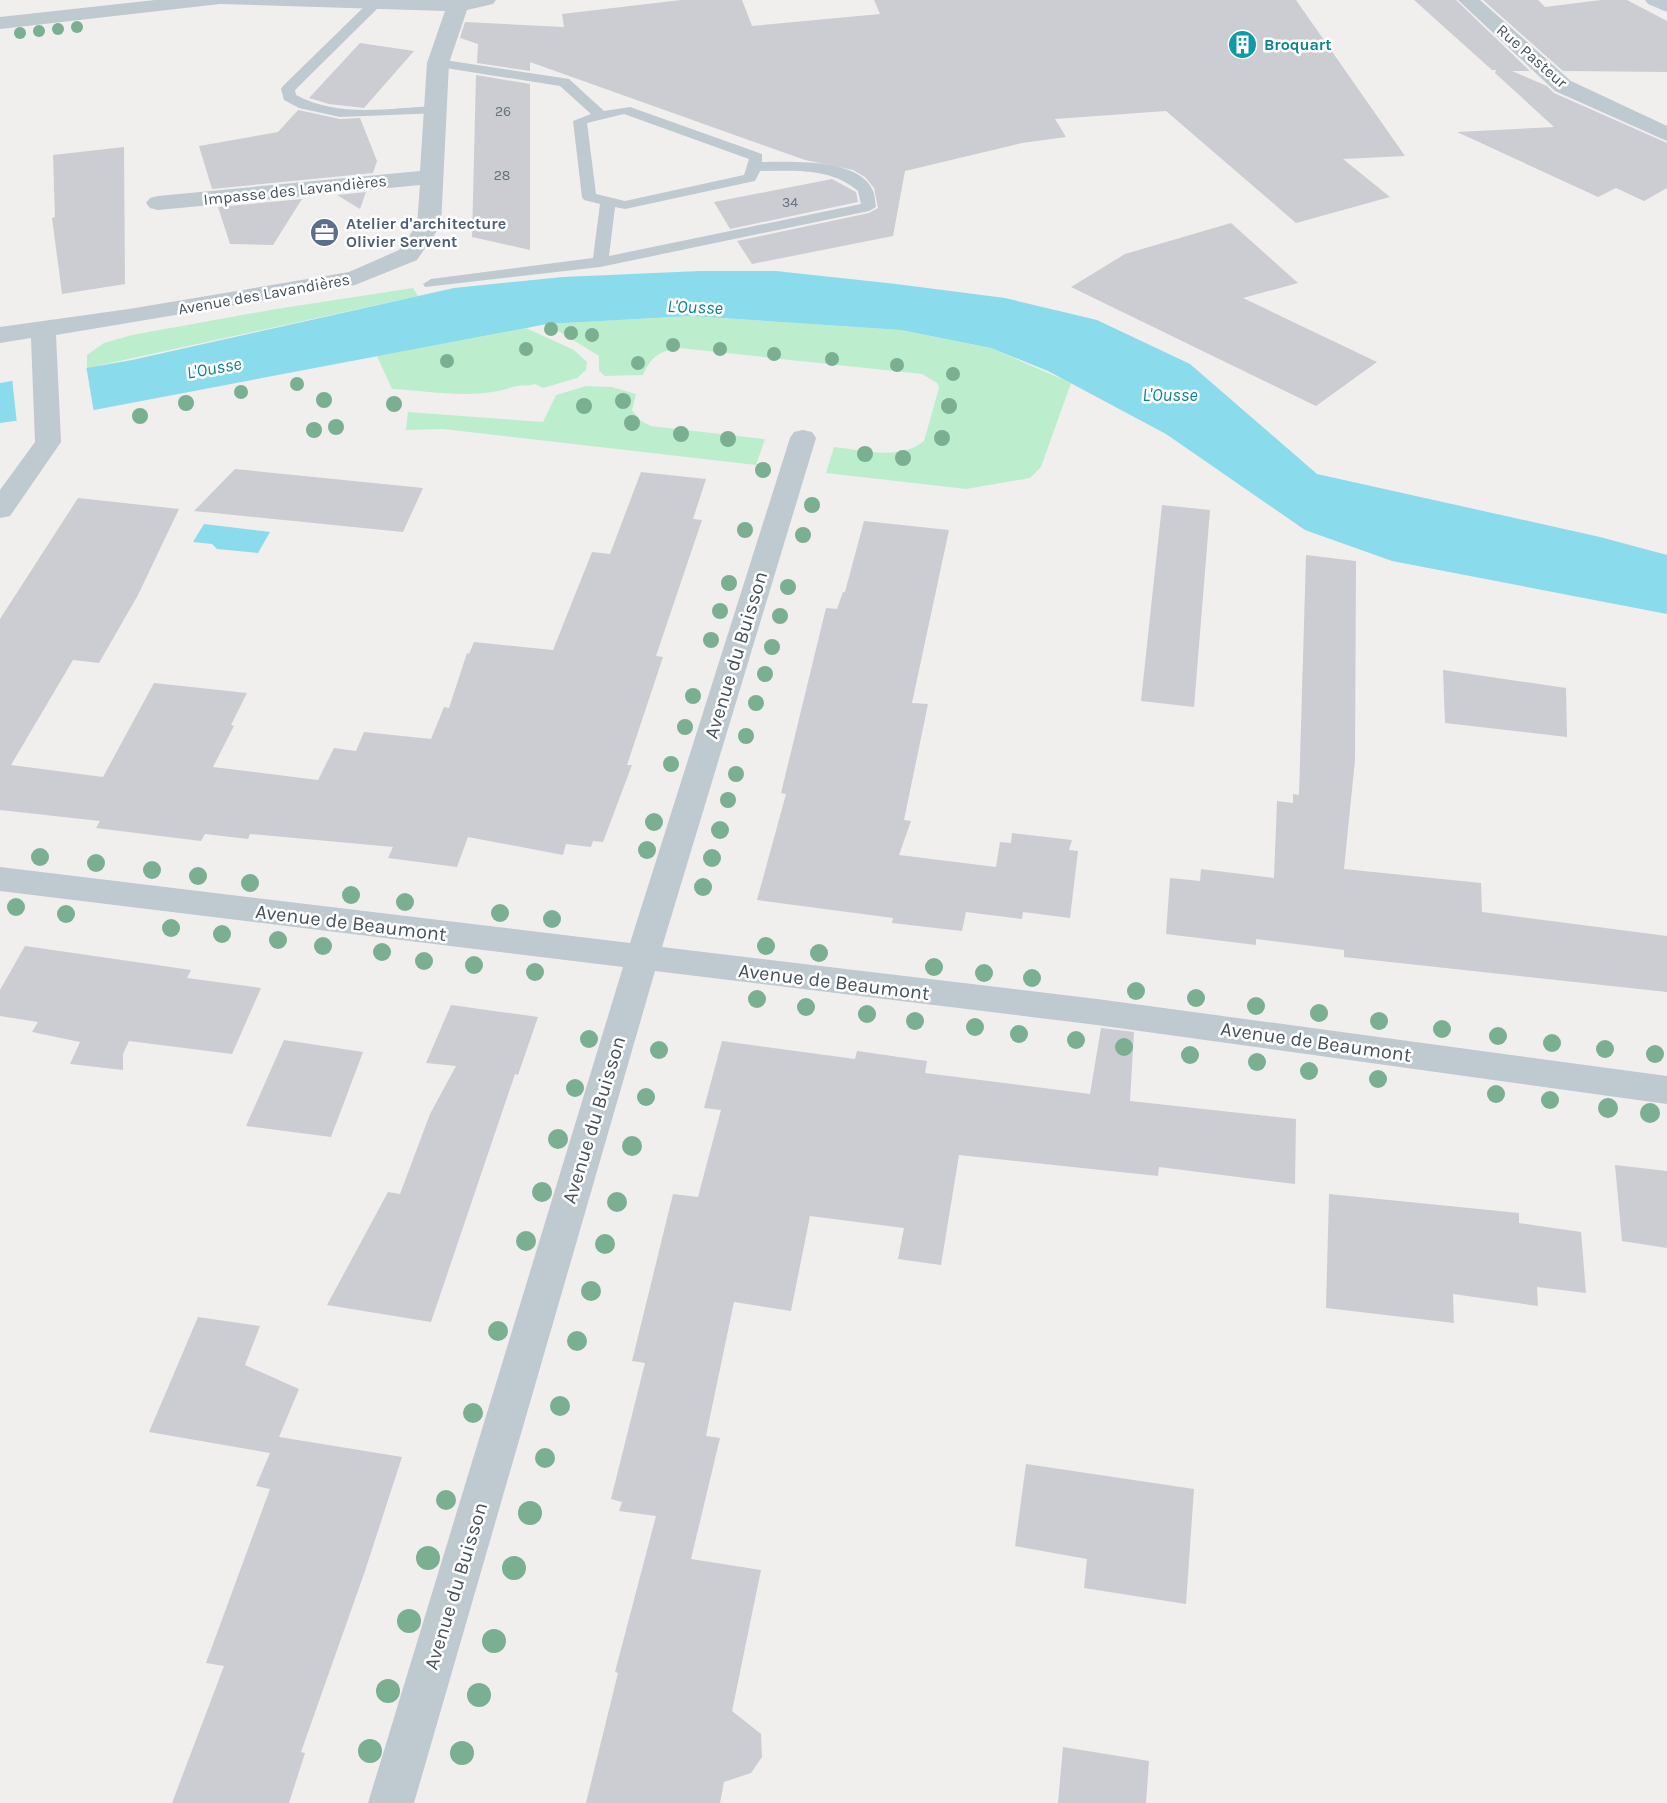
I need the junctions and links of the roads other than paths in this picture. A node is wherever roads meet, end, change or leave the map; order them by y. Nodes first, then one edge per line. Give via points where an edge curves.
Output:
1 (213, 0) edge
2 (227, 0) edge
3 (486, 0) edge
4 (1468, 0) edge
5 (1655, 0) edge
6 (376, 3) junction
7 (458, 5) junction
8 (1667, 6) edge
9 (0, 23) edge
10 (438, 63) junction
11 (435, 110) junction
12 (602, 116) junction
13 (1667, 134) edge
14 (754, 167) junction
15 (431, 177) junction
16 (608, 201) junction
17 (158, 203) dead end
18 (600, 262) junction
19 (431, 284) dead end
20 (44, 329) junction
21 (0, 334) edge
22 (803, 438) dead end
23 (0, 510) edge
24 (0, 879) edge
25 (643, 958) junction
26 (1667, 1090) edge
27 (392, 1803) edge

1 - 9 street
2 - 6 street
3 - 7 street
4 - 13 street, Rue Pasteur via 1563,86
5 - 8 main road
6 - 7 street
6 - 11 lane via 288,88 289,97 316,111
7 - 10 street, Avenue des Lavandières
10 - 11 street, Avenue des Lavandières
10 - 12 lane via 564,82
11 - 15 street, Avenue des Lavandières
12 - 14 lane via 626,110 757,157
12 - 16 lane via 580,121 589,197
14 - 16 lane via 750,178 625,205
14 - 18 lane via 839,172 865,189 869,207
15 - 17 street, Impasse des Lavandières
15 - 20 street, Avenue des Lavandières via 429,225 408,255 356,278
16 - 18 lane
18 - 19 lane
20 - 21 street, Avenue des Lavandières
20 - 23 street via 48,442
22 - 25 street, Avenue du Buisson
24 - 25 street, Avenue de Beaumont
25 - 26 street, Avenue de Beaumont via 1109,1014
25 - 27 street, Avenue du Buisson

